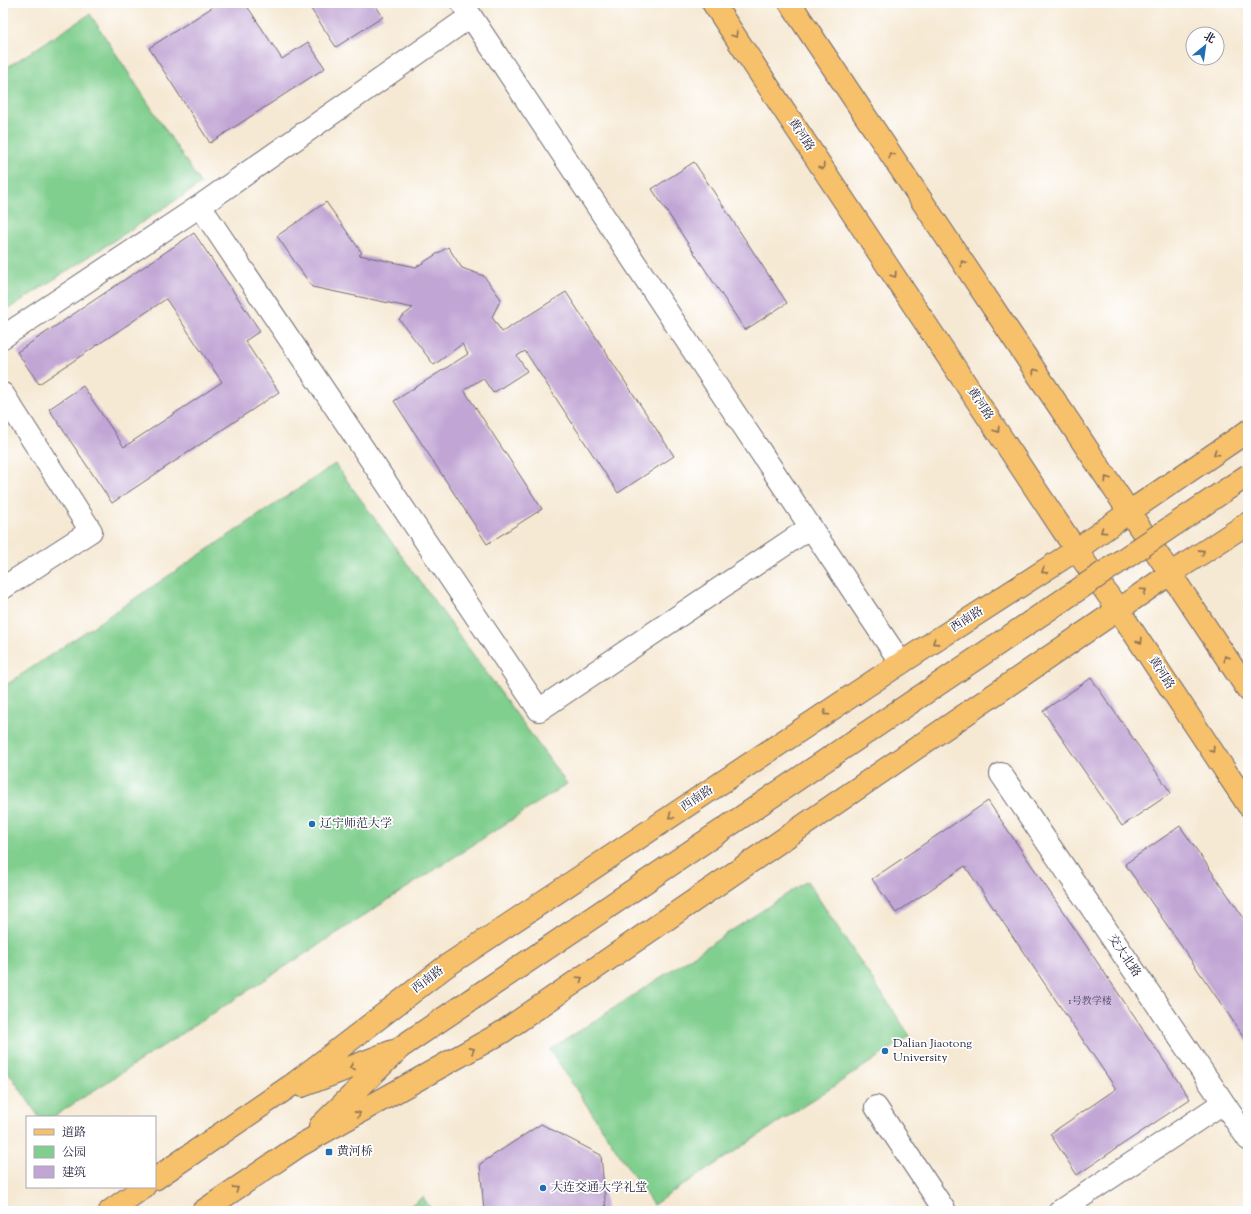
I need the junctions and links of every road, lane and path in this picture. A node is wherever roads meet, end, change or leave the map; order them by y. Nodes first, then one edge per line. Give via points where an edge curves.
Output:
1 (713, 3) edge
2 (790, 3) edge
3 (466, 10) edge
4 (200, 206) junction
5 (3, 338) edge
6 (3, 394) edge
7 (1248, 431) edge
8 (1248, 475) edge
9 (1129, 512) junction
10 (1248, 523) edge
11 (810, 527) junction
12 (1076, 550) junction
13 (1170, 574) junction
14 (3, 588) edge
15 (1118, 609) junction
16 (901, 663) junction
17 (1248, 690) edge
18 (1001, 774) dead end
19 (1248, 805) edge
20 (401, 1047) junction
21 (274, 1097) junction
22 (1223, 1103) junction
23 (876, 1107) dead end
24 (1248, 1139) edge
25 (299, 1146) junction
26 (156, 1178) edge
27 (143, 1188) edge
28 (110, 1211) edge
29 (204, 1211) edge
30 (945, 1211) edge
31 (1060, 1211) edge

1 -> 12 main road, 黄河路
9 -> 2 main road
3 - 4 street
3 - 11 street
4 - 5 street
4 - 11 street via 539,710
6 - 14 street via 90,531
7 -> 9 main road, 西南路
8 - 20 main road, bridge
9 -> 12 main road, 西南路
9 - 13 main road
13 -> 10 main road
11 - 16 street
12 - 15 main road, 黄河路
12 -> 16 main road, 西南路
15 -> 13 main road
17 -> 13 main road
15 -> 19 main road, 黄河路
25 -> 15 main road via 501,1033
16 -> 21 main road, 西南路 via 445,967
18 - 22 street, 交大北路
20 -> 21 main road
20 - 25 main road
21 - 26 main road, 西南路
22 - 24 street, 交大北路
22 - 31 street
23 - 30 street
29 -> 25 main road
27 - 28 main road

